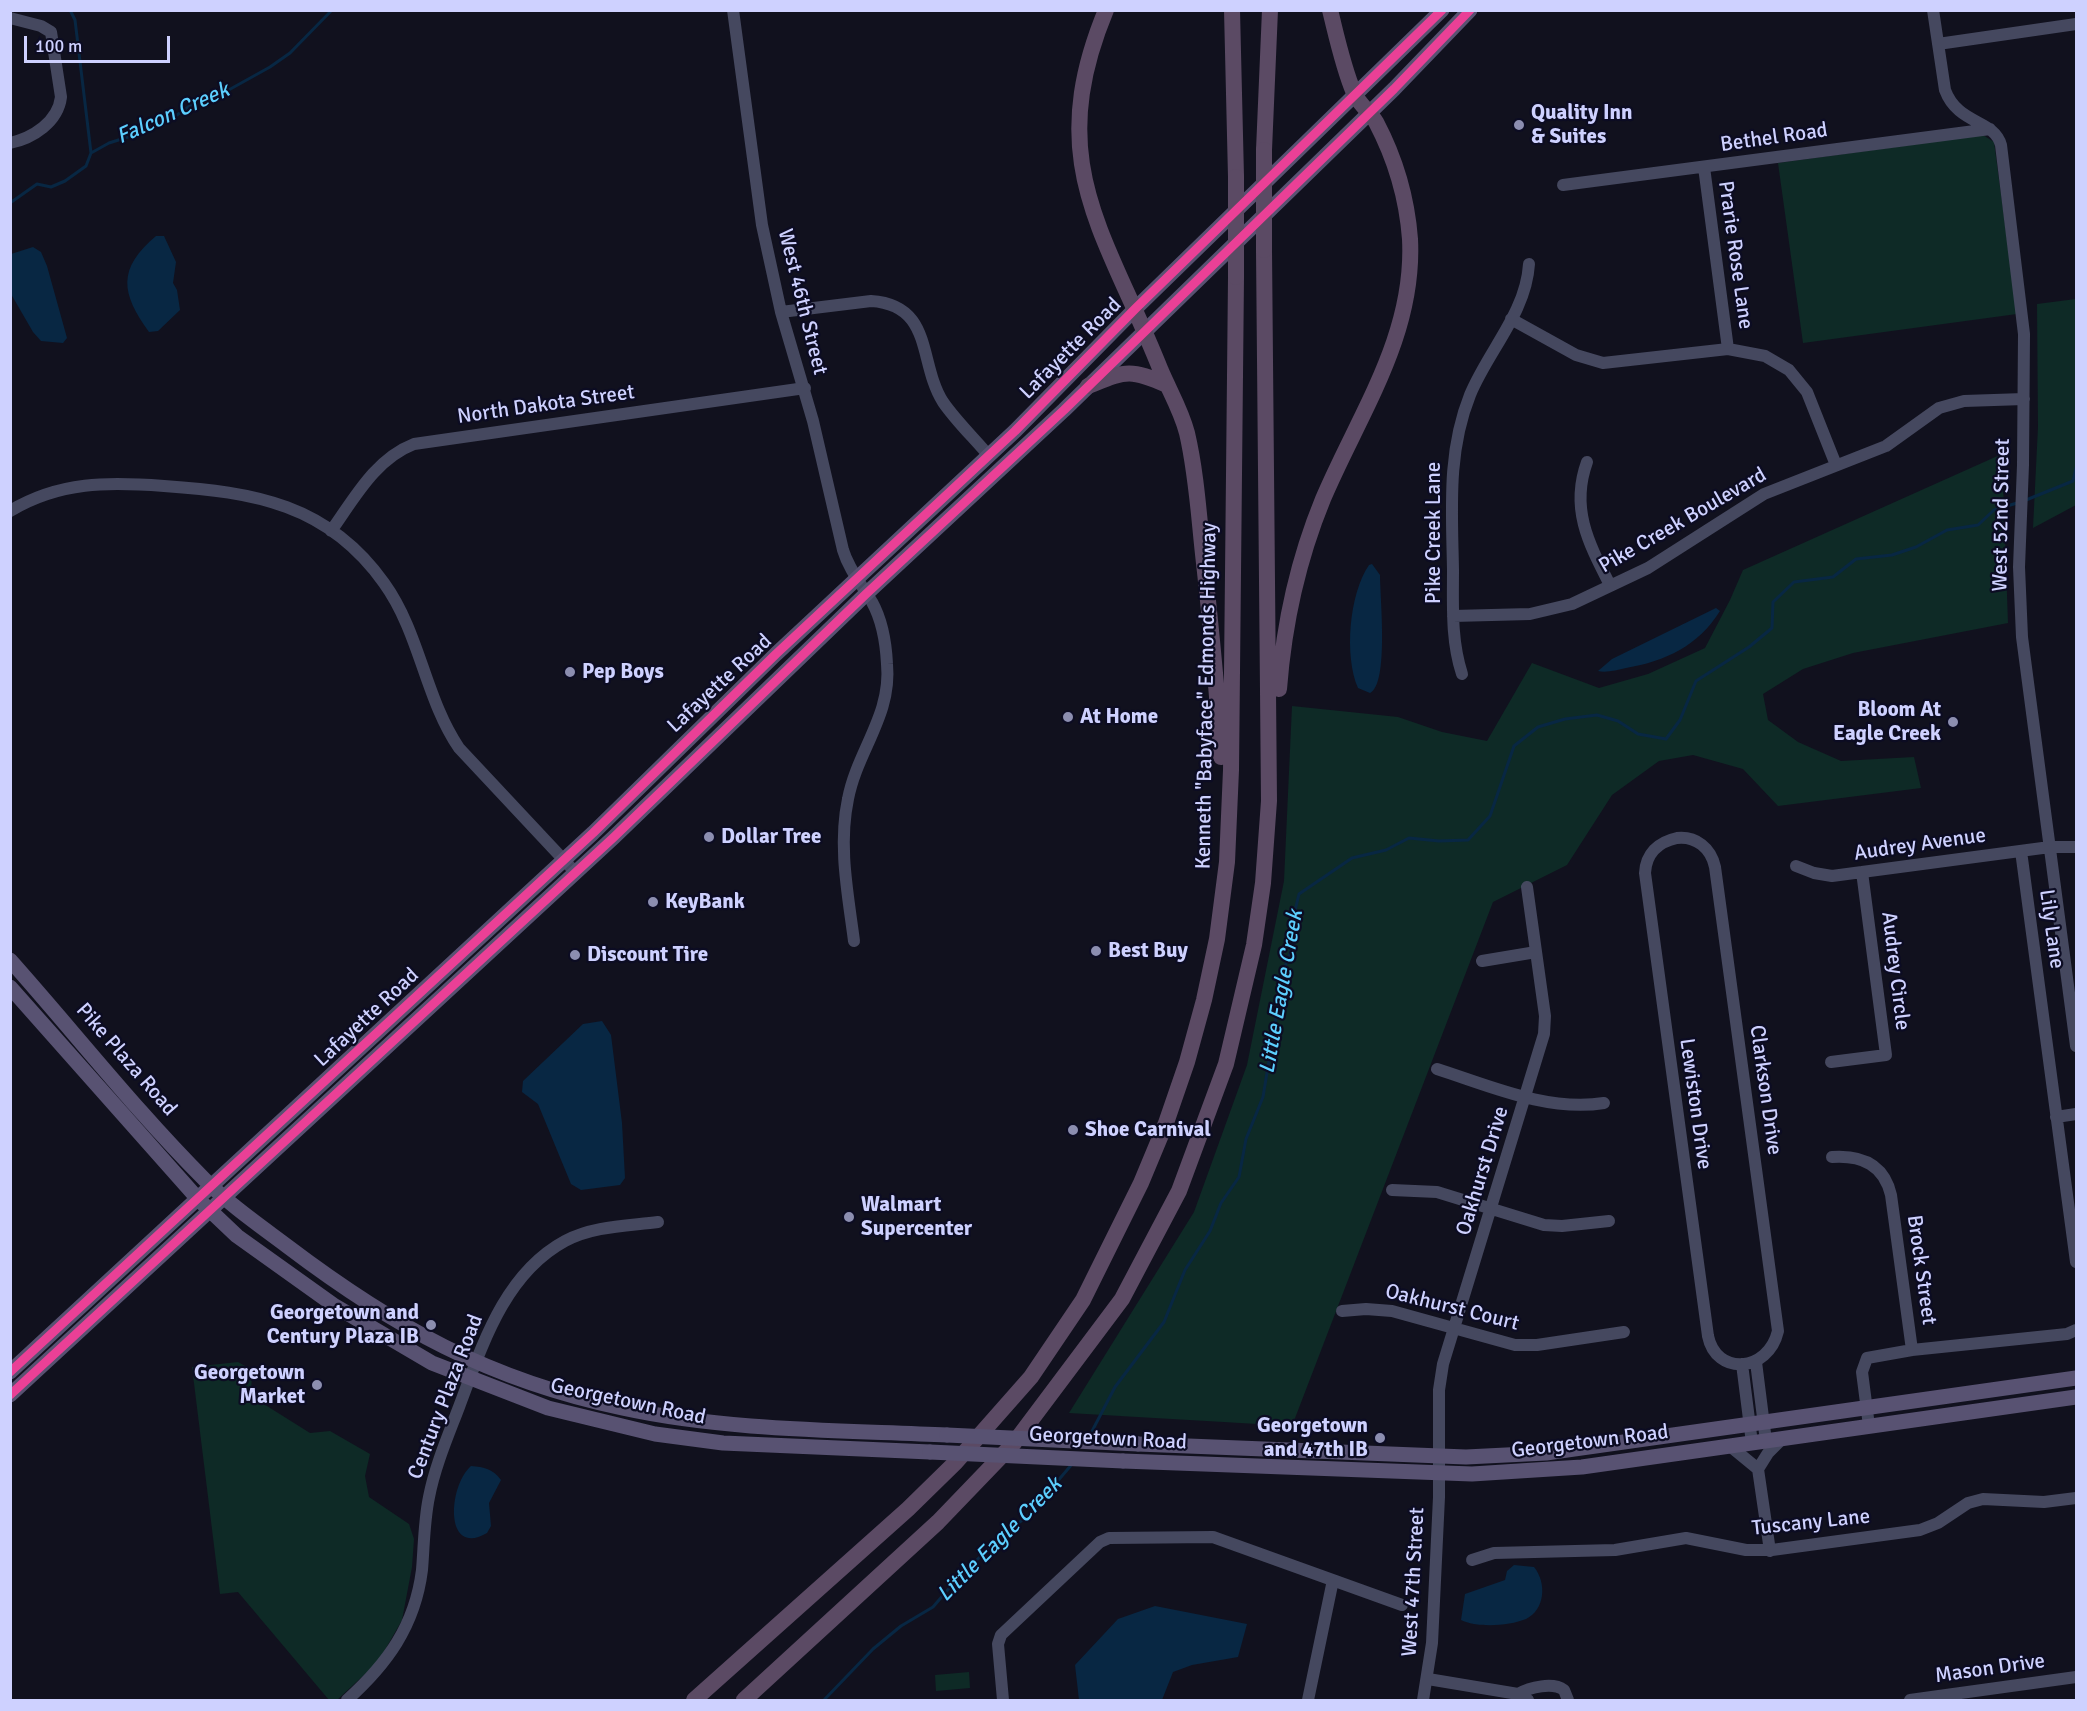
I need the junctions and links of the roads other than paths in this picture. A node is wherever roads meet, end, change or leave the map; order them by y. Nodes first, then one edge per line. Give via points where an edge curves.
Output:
1 (733, 10) edge
2 (1106, 10) edge
3 (1232, 10) edge
4 (1270, 10) edge
5 (1330, 10) edge
6 (1442, 10) edge
7 (1470, 10) edge
8 (1934, 10) edge
9 (13, 15) edge
10 (2076, 24) edge
11 (1938, 44) junction
12 (1355, 96) junction
13 (1370, 112) junction
14 (1990, 129) junction
15 (10, 143) edge
16 (1704, 167) junction
17 (1563, 185) dead end
18 (1529, 264) dead end
19 (1136, 308) junction
20 (781, 312) junction
21 (1511, 320) junction
22 (1145, 330) junction
23 (1728, 349) junction
24 (1167, 385) junction
25 (1088, 386) junction
26 (805, 388) junction
27 (2024, 399) junction
28 (989, 456) junction
29 (1587, 462) dead end
30 (1836, 465) junction
31 (10, 511) edge
32 (331, 531) junction
33 (857, 579) junction
34 (1610, 585) junction
35 (866, 594) junction
36 (1453, 615) junction
37 (1462, 674) dead end
38 (1269, 801) junction
39 (1677, 838) joint
40 (2050, 847) junction
41 (2076, 847) edge
42 (2021, 851) junction
43 (564, 860) junction
44 (1796, 866) dead end
45 (1862, 872) junction
46 (576, 873) junction
47 (1527, 887) dead end
48 (854, 941) dead end
49 (1214, 950) junction
50 (1536, 952) junction
51 (10, 960) edge
52 (1482, 961) dead end
53 (10, 987) edge
54 (68, 1025) junction
55 (54, 1037) junction
56 (2076, 1046) edge
57 (1831, 1062) dead end
58 (1437, 1069) dead end
59 (1526, 1096) junction
60 (1604, 1103) dead end
61 (2076, 1114) edge
62 (2056, 1117) junction
63 (1832, 1157) dead end
64 (212, 1186) junction
65 (1392, 1190) dead end
66 (225, 1197) junction
67 (198, 1198) junction
68 (1492, 1208) junction
69 (209, 1211) junction
70 (1608, 1221) dead end
71 (658, 1222) dead end
72 (2076, 1262) edge
73 (1342, 1311) dead end
74 (1454, 1327) junction
75 (2076, 1330) edge
76 (1623, 1332) dead end
77 (1912, 1350) junction
78 (476, 1362) junction
79 (1749, 1363) junction
80 (10, 1372) edge
81 (2076, 1378) edge
82 (470, 1380) junction
83 (10, 1395) edge
84 (2076, 1397) edge
85 (1866, 1408) junction
86 (1757, 1424) junction
87 (1869, 1426) junction
88 (1782, 1439) junction
89 (1759, 1442) junction
90 (1730, 1446) junction
91 (1439, 1465) junction
92 (1758, 1468) junction
93 (2076, 1498) edge
94 (1770, 1551) junction
95 (1472, 1560) dead end
96 (1333, 1580) junction
97 (1402, 1605) dead end
98 (2076, 1677) edge
99 (1428, 1679) junction
100 (1523, 1697) edge
101 (346, 1701) edge
102 (694, 1701) edge
103 (744, 1701) edge
104 (1003, 1701) edge
105 (1308, 1701) edge
106 (1423, 1701) edge
107 (1568, 1701) edge
108 (1910, 1701) edge

1 - 20 street, West 46th Street via 762,225
2 - 19 highway via 1086,63 1078,147 1091,211
3 - 49 highway, Kenneth "Babyface" Edmonds Highway, bridge via 1236,277 1230,813
4 - 38 highway, bridge via 1264,150
5 - 12 highway
6 - 12 main road, Lafayette Road
7 - 13 main road, Lafayette Road
8 - 11 street
9 - 15 street via 51,32 61,97 47,125
10 - 11 street
11 - 14 street via 1948,100 1961,114
12 - 13 highway
12 - 19 main road, Lafayette Road
13 - 22 main road, Lafayette Road
13 - 38 highway via 1400,179 1410,240 1408,294 1392,353 1323,500 1296,581 1281,660
14 - 16 street, Bethel Road
14 - 27 street, West 52nd Street via 2001,145 2018,274 2024,334
16 - 17 street, Bethel Road
16 - 23 street, Prarie Rose Lane
18 - 21 street, Pike Creek Lane via 1524,294
19 - 22 highway
19 - 28 main road, Lafayette Road
20 - 26 street, West 46th Street
20 - 28 street via 871,301 901,308 917,329 943,402
21 - 23 street via 1576,356 1603,363
21 - 36 street, Pike Creek Lane via 1474,386 1455,443 1451,495
22 - 24 highway
22 - 25 main road, Lafayette Road
23 - 30 street via 1766,356 1794,375 1814,404
24 - 25 highway via 1133,373
24 - 49 highway via 1182,416 1194,470 1219,715 1222,852
25 - 35 main road, Lafayette Road
26 - 32 street, North Dakota Street via 414,444 377,468
26 - 33 street, West 46th Street via 843,550
27 - 30 street, Pike Creek Boulevard via 1946,405 1886,447
27 - 40 street, West 52nd Street via 2019,567 2022,637
28 - 33 main road, Lafayette Road
29 - 34 street via 1579,492 1581,521
30 - 34 street, Pike Creek Boulevard via 1753,500 1665,558
31 - 32 street via 61,489 120,483 250,495 288,507
32 - 43 street via 368,563 397,603 459,748
33 - 35 street, West 46th Street
33 - 43 main road, Lafayette Road
34 - 36 street, Pike Creek Boulevard via 1548,611
35 - 46 main road, Lafayette Road
35 - 48 street, West 46th Street via 882,632 888,682 884,709 861,754 848,798 843,838
36 - 37 street, Pike Creek Lane via 1454,643
38 - 103 highway via 1260,907 1236,1027 1189,1166 1128,1289 1109,1320 1014,1443 938,1522
39 - 79 street, Clarkson Drive via 1701,843 1715,867 1778,1331 1771,1350
39 - 79 street, Lewiston Drive via 1653,850 1645,876 1708,1341 1720,1356
40 - 41 street, Audrey Avenue
40 - 42 street, Audrey Avenue
40 - 56 street, West 52nd Street
42 - 45 street, Audrey Avenue
42 - 62 street, Lily Lane
43 - 46 street
43 - 64 main road, Lafayette Road
44 - 45 street, Audrey Avenue via 1823,875
45 - 57 street, Audrey Circle via 1886,1055
46 - 66 main road, Lafayette Road
47 - 50 street, Oakhurst Drive
49 - 102 highway, Kenneth "Babyface" Edmonds Highway via 1187,1062 1156,1148 1083,1300 1031,1377 956,1462 908,1509
50 - 52 street
50 - 59 street, Oakhurst Drive via 1545,1024
51 - 54 main road, Pike Plaza Road
53 - 55 main road, Pike Plaza Road
54 - 55 main road
54 - 64 main road, Pike Plaza Road
55 - 67 main road, Pike Plaza Road
58 - 59 street
59 - 60 street via 1564,1105
59 - 68 street, Oakhurst Drive
61 - 62 street
62 - 72 street, Lily Lane
63 - 77 street, Brock Street via 1861,1158 1886,1178
64 - 66 main road, Georgetown Road
64 - 67 main road, Lafayette Road
65 - 68 street via 1437,1192
66 - 69 main road, Lafayette Road
66 - 78 main road, Georgetown Road via 361,1301
67 - 69 main road, Georgetown Road
67 - 80 main road, Lafayette Road
68 - 70 street via 1551,1226
68 - 74 street, Oakhurst Drive
69 - 82 main road, Georgetown Road via 306,1287 388,1339
69 - 83 main road, Lafayette Road
71 - 78 street, Century Plaza Road via 589,1232 544,1255 508,1296
73 - 74 street, Oakhurst Court via 1389,1310
74 - 76 street, Oakhurst Court via 1524,1346
74 - 91 street, Oakhurst Drive via 1441,1376
75 - 77 street
77 - 85 street, Brock Street via 1877,1354 1864,1360
78 - 82 street, Century Plaza Road
78 - 91 main road, Georgetown Road, bridge via 573,1396 659,1415 729,1424 1138,1444
79 - 86 street
81 - 85 main road, Georgetown Road
82 - 91 main road, Georgetown Road, bridge via 548,1408 655,1434 731,1443 1123,1461
82 - 101 street, Century Plaza Road via 432,1485 420,1580 411,1616 388,1659
84 - 87 main road, Georgetown Road
85 - 86 main road, Georgetown Road
85 - 87 street, Brock Street
86 - 89 street
86 - 91 main road, Georgetown Road
87 - 88 main road, Georgetown Road
88 - 89 main road, Georgetown Road
88 - 92 street
89 - 90 main road, Georgetown Road
90 - 91 main road, Georgetown Road via 1527,1473
90 - 92 street
91 - 99 street, West 47th Street
92 - 94 street
93 - 94 street, Tuscany Lane via 2044,1502 1983,1499 1968,1503 1920,1530
94 - 95 street, Tuscany Lane via 1686,1538 1615,1550 1494,1553
96 - 97 street
96 - 104 street via 1209,1536 1107,1539 1000,1635
96 - 105 street
98 - 108 street, Mason Drive
99 - 100 street
99 - 106 street, West 47th Street
100 - 107 street via 1525,1690 1558,1686 1567,1694

